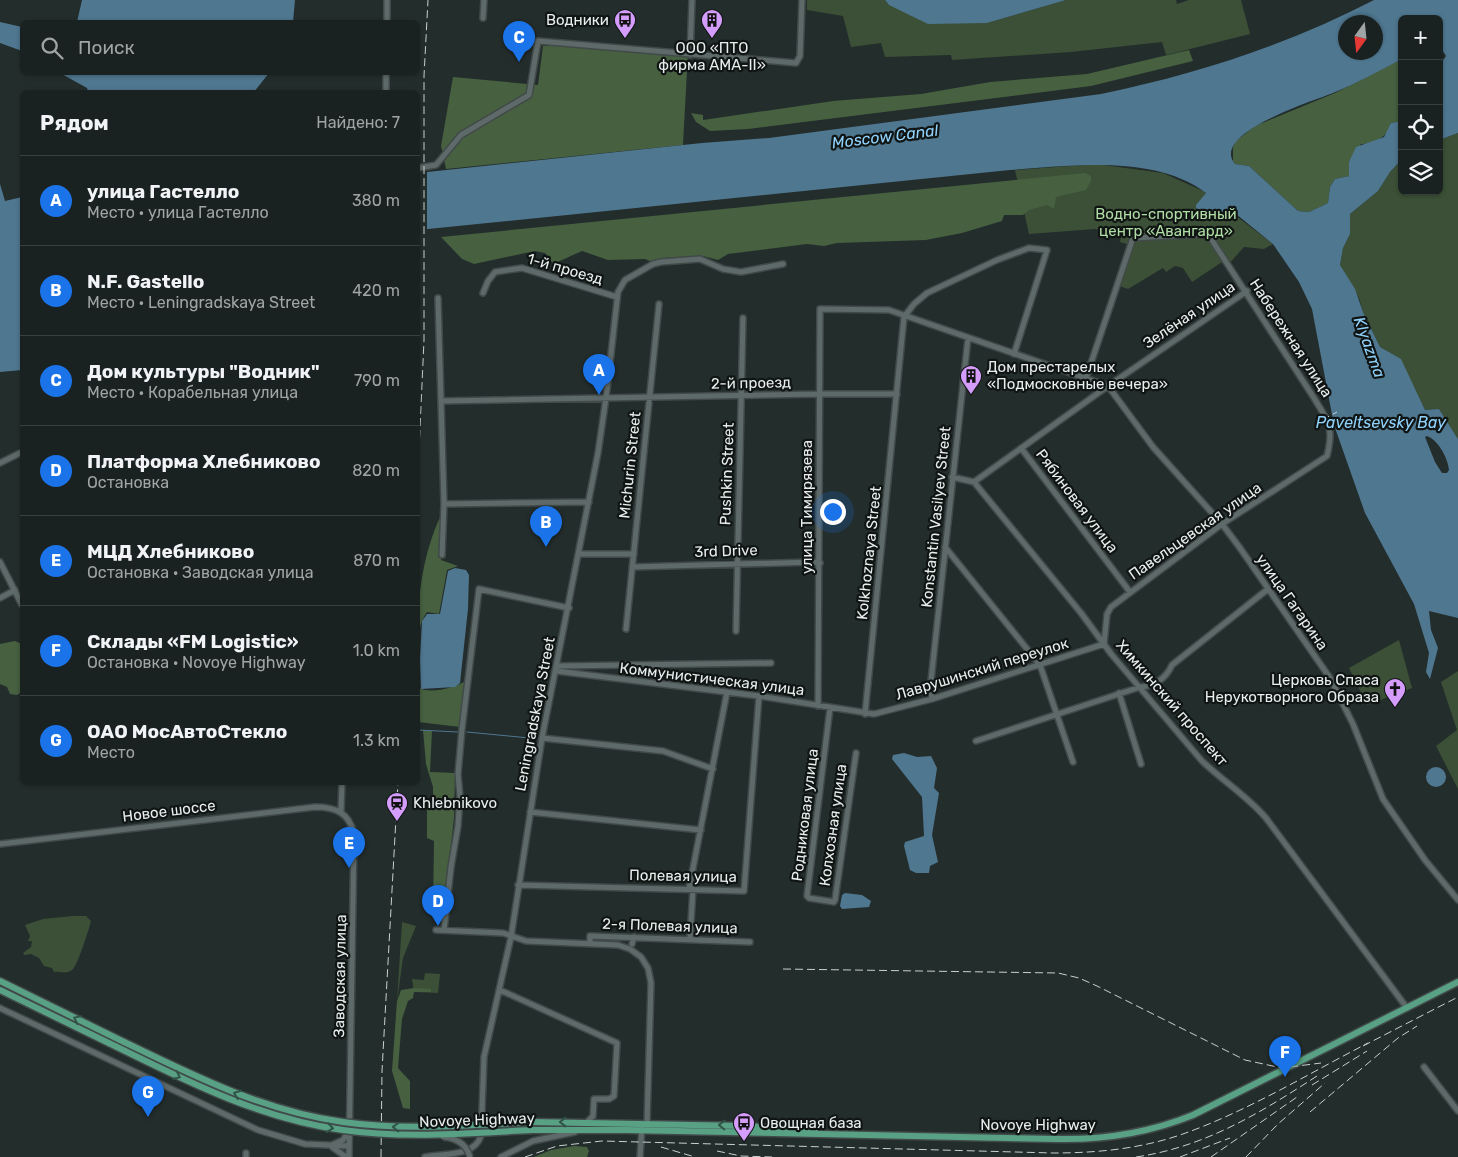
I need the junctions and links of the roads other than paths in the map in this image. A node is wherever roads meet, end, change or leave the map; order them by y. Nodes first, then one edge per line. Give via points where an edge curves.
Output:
1 (387, 0) edge
2 (484, 0) edge
3 (692, 0) edge
4 (802, 0) edge
5 (483, 18) dead end
6 (387, 20) edge
7 (690, 54) junction
8 (386, 75) edge
9 (386, 90) edge
10 (420, 168) edge
11 (783, 264) dead end
12 (1247, 291) junction
13 (483, 293) dead end
14 (617, 297) junction
15 (438, 298) dead end
16 (659, 304) dead end
17 (904, 317) junction
18 (744, 318) dead end
19 (968, 338) junction
20 (1014, 354) junction
21 (1086, 378) junction
22 (1108, 386) junction
23 (820, 394) junction
24 (897, 394) junction
25 (742, 396) junction
26 (650, 397) junction
27 (606, 398) junction
28 (441, 401) junction
29 (1022, 448) junction
30 (20, 453) edge
31 (1328, 456) joint
32 (0, 463) edge
33 (952, 477) junction
34 (974, 482) junction
35 (589, 502) junction
36 (444, 504) junction
37 (1222, 524) junction
38 (945, 548) junction
39 (579, 554) junction
40 (634, 554) junction
41 (442, 555) dead end
42 (0, 562) edge
43 (736, 563) junction
44 (820, 563) junction
45 (632, 567) junction
46 (1268, 589) junction
47 (15, 590) junction
48 (1130, 592) junction
49 (0, 598) edge
50 (20, 601) edge
51 (569, 608) junction
52 (626, 629) dead end
53 (736, 631) dead end
54 (1104, 644) junction
55 (771, 663) dead end
56 (1040, 665) junction
57 (556, 668) junction
58 (1140, 687) junction
59 (727, 692) junction
60 (1119, 694) junction
61 (759, 696) junction
62 (932, 699) junction
63 (818, 706) junction
64 (830, 708) junction
65 (865, 714) junction
66 (1057, 714) junction
67 (542, 738) junction
68 (976, 741) dead end
69 (856, 753) dead end
70 (1072, 762) dead end
71 (1141, 764) dead end
72 (712, 769) junction
73 (342, 785) edge
74 (341, 811) junction
75 (530, 812) junction
76 (701, 830) junction
77 (0, 844) edge
78 (518, 885) junction
79 (691, 889) junction
80 (1458, 900) edge
81 (835, 901) joint
82 (436, 930) dead end
83 (444, 930) junction
84 (512, 937) junction
85 (634, 937) junction
86 (690, 938) junction
87 (750, 942) dead end
88 (590, 943) junction
89 (632, 944) dead end
90 (0, 981) edge
91 (1458, 982) edge
92 (0, 990) edge
93 (500, 990) junction
94 (0, 1008) edge
95 (1407, 1008) junction
96 (1424, 1067) dead end
97 (1458, 1111) edge
98 (593, 1116) junction
99 (587, 1122) junction
100 (599, 1126) junction
101 (643, 1126) junction
102 (350, 1128) junction
103 (412, 1135) junction
104 (329, 1146) junction
105 (349, 1146) junction
106 (348, 1157) edge
107 (425, 1157) edge
108 (470, 1157) edge
109 (501, 1157) edge
110 (640, 1157) edge

1 - 6 street
2 - 5 street
3 - 7 street
4 - 7 street via 800,56 796,63
7 - 10 street via 538,41 529,95 488,117 455,140 436,165
8 - 9 street
11 - 14 street, 1-й проезд via 741,272 700,259 661,262 625,280
12 - 21 street, Набережная улица via 1208,234 1133,238
12 - 22 street, Зелёная улица
12 - 31 street, Набережная улица via 1326,418 1332,435
13 - 14 street, 1-й проезд via 495,272 522,268
14 - 27 street, Leningradskaya Street
15 - 28 street
16 - 26 street, Michurin Street
17 - 19 street
17 - 20 street via 927,293 997,260 1029,248 1047,250
17 - 23 street, улица Тимирязева via 889,310 820,309
17 - 24 street, Kolkhoznaya Street
18 - 25 street, Pushkin Street
19 - 20 street
19 - 33 street, Konstantin Vasilyev Street
20 - 21 street
21 - 22 street
22 - 29 street, Зелёная улица
22 - 37 street, улица Гагарина via 1153,447
23 - 24 street, 2-й проезд
23 - 25 street, 2-й проезд
23 - 44 street, улица Тимирязева
24 - 65 street, Kolkhoznaya Street
25 - 26 street, 2-й проезд
25 - 43 street, Pushkin Street
26 - 27 street, 2-й проезд
26 - 40 street, Michurin Street
27 - 28 street, 2-й проезд
27 - 35 street, Leningradskaya Street
28 - 36 street
29 - 34 street, Зелёная улица
29 - 48 street, Рябиновая улица
30 - 32 street
31 - 37 street, Павельцевская улица
33 - 34 street
33 - 38 street, Konstantin Vasilyev Street
34 - 54 street, Химкинский проспект
35 - 36 street
35 - 39 street, Leningradskaya Street
36 - 41 street
37 - 46 street, улица Гагарина
37 - 48 street, Павельцевская улица
38 - 56 street
38 - 62 street, Konstantin Vasilyev Street via 930,690
39 - 40 street
39 - 51 street, Leningradskaya Street
40 - 45 street, Michurin Street
42 - 47 street
43 - 44 street, 3rd Drive
43 - 45 street, 3rd Drive
43 - 53 street, Pushkin Street
44 - 63 street, улица Тимирязева
45 - 52 street, Michurin Street
46 - 58 street via 1172,665 1168,673 1154,684
46 - 80 street, улица Гагарина via 1330,678 1394,817
47 - 49 street
47 - 50 street
48 - 54 street, Павельцевская улица via 1108,610
51 - 57 street, Leningradskaya Street
51 - 83 street via 479,589 458,774 458,826
54 - 56 street, Лаврушинский переулок
54 - 58 street, Химкинский проспект
55 - 57 street, Коммунистическая улица
56 - 62 street, Лаврушинский переулок
56 - 66 street
57 - 59 street, Коммунистическая улица
57 - 67 street, Leningradskaya Street
58 - 60 street
58 - 95 street, Химкинский проспект via 1202,761 1256,807
59 - 61 street, Коммунистическая улица
59 - 72 street
60 - 66 street
60 - 71 street
61 - 63 street, Коммунистическая улица
61 - 79 street, Полевая улица via 744,891
62 - 65 street, Лаврушинский переулок
63 - 64 street, Коммунистическая улица
64 - 65 street, Коммунистическая улица
64 - 81 street, Родниковая улица via 807,896
66 - 68 street
66 - 70 street
67 - 72 street via 663,752
67 - 75 street, Leningradskaya Street
69 - 81 street, Колхозная улица
72 - 76 street
73 - 74 street
74 - 77 street, Новое шоссе via 315,807
74 - 102 street, Заводская улица via 352,824 354,834
75 - 76 street
75 - 78 street, Leningradskaya Street
76 - 79 street
78 - 79 street, Полевая улица
78 - 84 street, Leningradskaya Street
79 - 86 street
82 - 83 street
83 - 84 street via 503,933
84 - 88 street via 526,941
84 - 93 street, Leningradskaya Street
85 - 86 street, 2-я Полевая улица
85 - 88 street, 2-я Полевая улица via 590,936
85 - 89 street
86 - 87 street, 2-я Полевая улица
88 - 101 street via 630,949 648,968 651,989
99 -> 90 main road, Novoye Highway, bridge via 412,1127 364,1125 283,1110 237,1095
91 - 95 main road, Novoye Highway
92 -> 103 main road, Novoye Highway, bridge via 215,1094 281,1117 342,1130
93 - 98 street via 617,1043 614,1096 594,1099
93 - 107 street, Leningradskaya Street via 484,1057 481,1136 475,1148 464,1154
94 - 104 street via 252,1128 294,1142
95 - 101 main road, Novoye Highway via 1216,1104 1157,1128 1082,1140 788,1135
96 - 97 street
98 - 99 street
98 - 100 street
99 - 100 main road, Novoye Highway
100 - 101 main road, Novoye Highway
100 - 103 main road, Novoye Highway, bridge
100 - 109 street via 542,1138
101 - 110 street
102 - 104 street via 343,1140
102 - 105 street, Заводская улица
103 - 108 street, bridge via 452,1138 463,1144
104 - 105 street
104 - 106 street
105 - 106 street, Заводская улица

